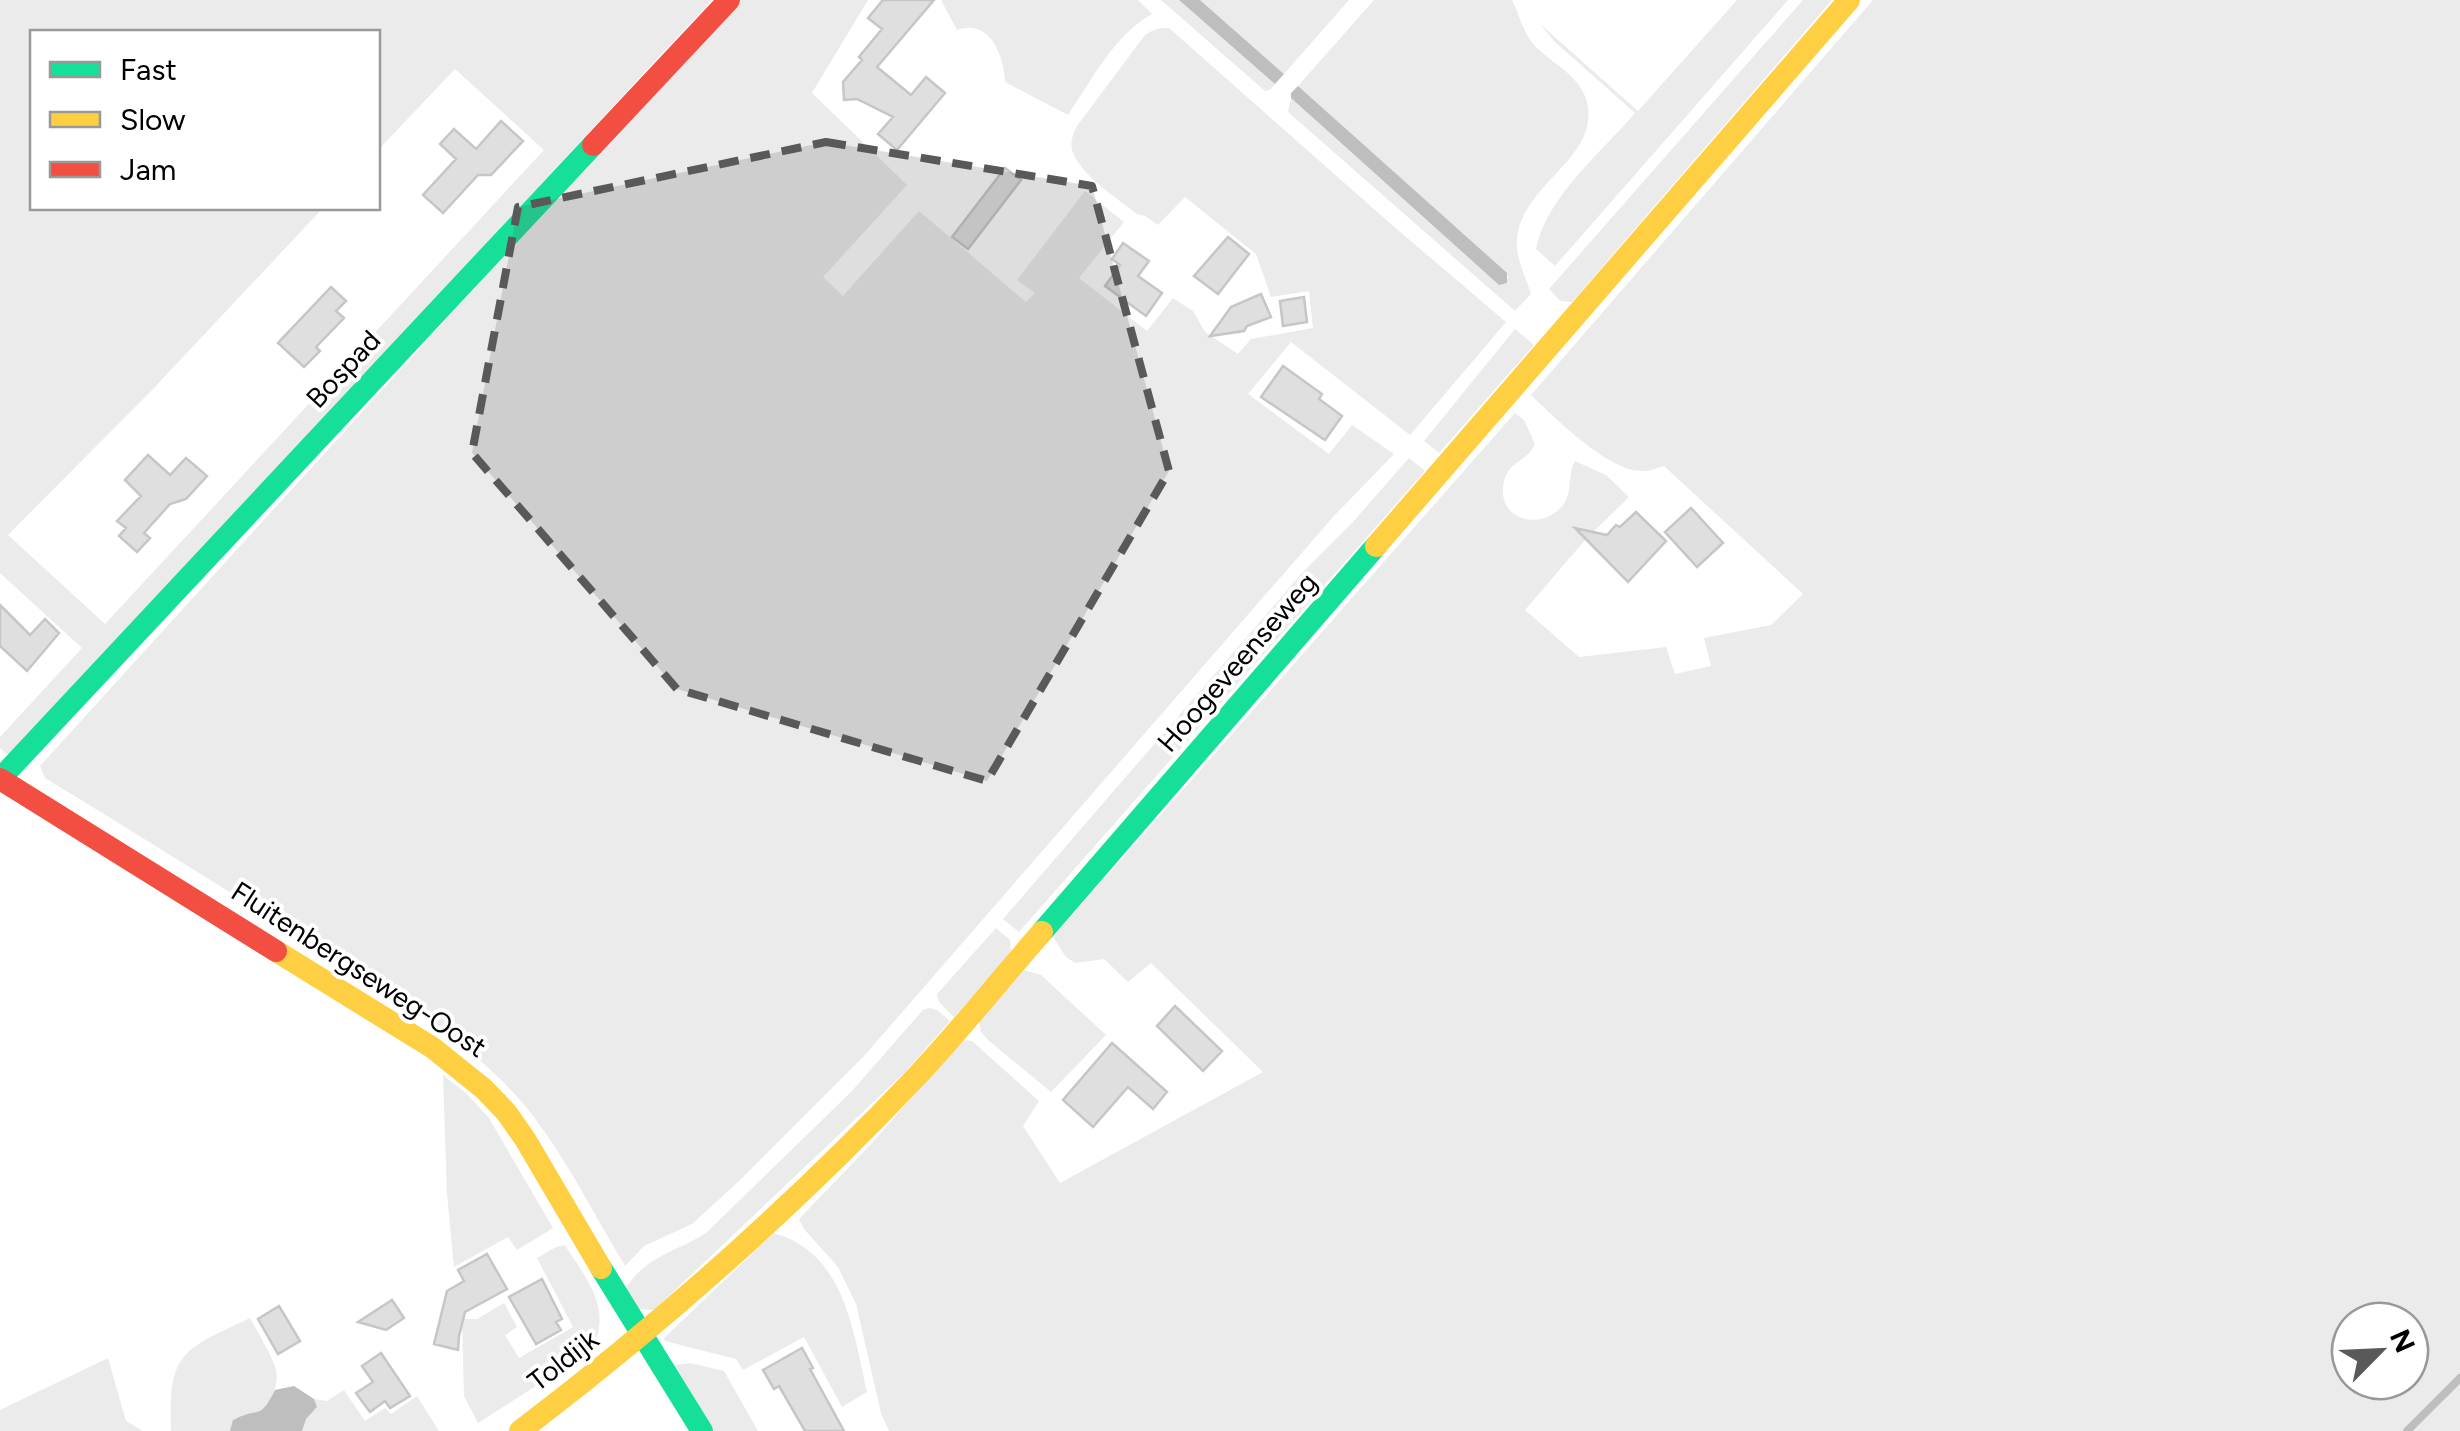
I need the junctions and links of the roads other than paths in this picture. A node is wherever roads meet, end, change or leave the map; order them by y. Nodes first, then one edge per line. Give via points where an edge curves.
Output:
1 (728, 0) edge
2 (1849, 0) edge
3 (0, 779) edge
4 (642, 1335) junction
5 (520, 1431) edge
6 (702, 1431) edge

1 - 3 street, Bospad
2 - 4 street, Hoogeveenseweg via 918,1075 827,1168
3 - 4 street, Fluitenbergseweg-Oost via 483,1085 513,1120
4 - 5 street, Toldijk
4 - 6 street, Fluitenbergseweg-Oost

